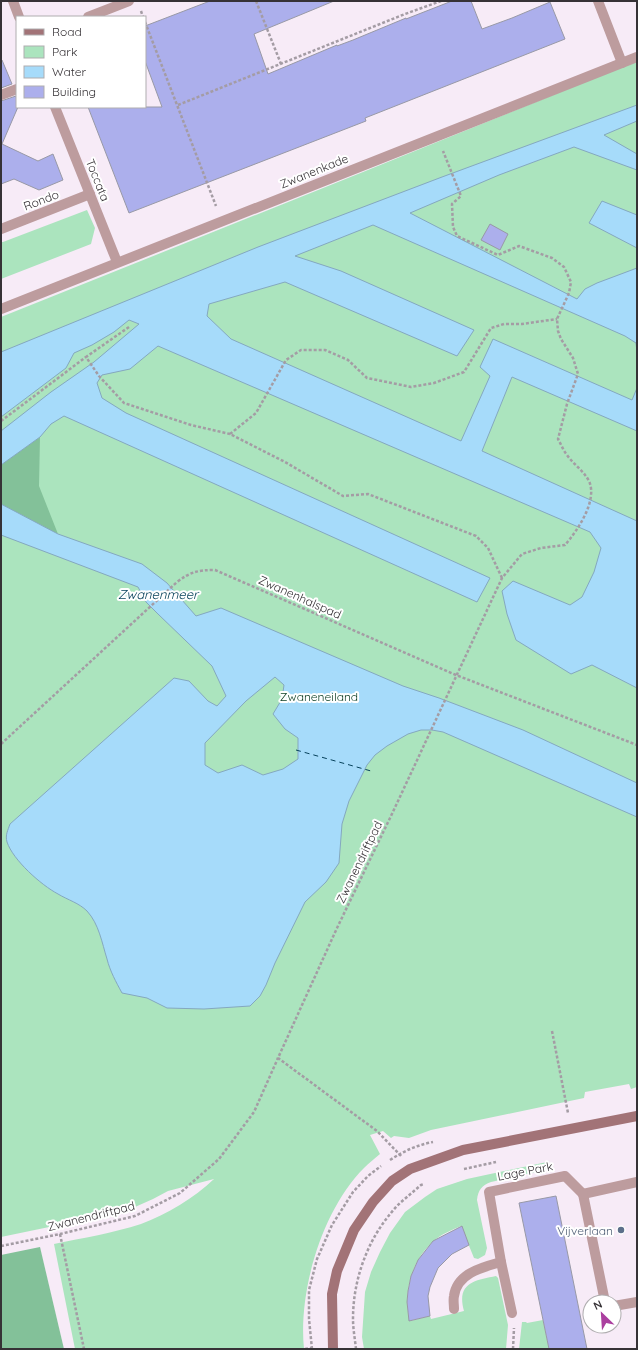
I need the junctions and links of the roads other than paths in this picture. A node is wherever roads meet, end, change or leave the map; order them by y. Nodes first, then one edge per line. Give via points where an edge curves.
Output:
1 (13, 1) edge
2 (128, 1) edge
3 (598, 1) edge
4 (19, 16) edge
5 (90, 16) edge
6 (637, 57) edge
7 (622, 63) junction
8 (16, 89) edge
9 (1, 96) edge
10 (54, 108) edge
11 (90, 194) junction
12 (1, 229) edge
13 (118, 262) junction
14 (1, 309) edge
15 (637, 1116) edge
16 (637, 1182) edge
17 (583, 1194) junction
18 (501, 1262) junction
19 (603, 1294) edge
20 (637, 1302) edge
21 (622, 1305) edge
22 (454, 1308) dead end
23 (512, 1313) road end
24 (333, 1349) edge

1 - 4 street
2 - 5 street
3 - 7 street
6 - 7 street, Zwanenkade
7 - 13 street, Zwanenkade
8 - 9 street
10 - 11 street, Toccata
11 - 12 street, Rondo
11 - 13 street, Toccata
13 - 14 street, Zwanenkade
15 - 24 street via 463,1150 410,1169 392,1181 373,1202 354,1230 337,1271 332,1294
16 - 17 street
17 - 18 street, Lage Park via 565,1176 489,1192
17 - 19 street
18 - 22 street via 469,1273 459,1283 454,1295
18 - 23 street, Lage Park
20 - 21 street

